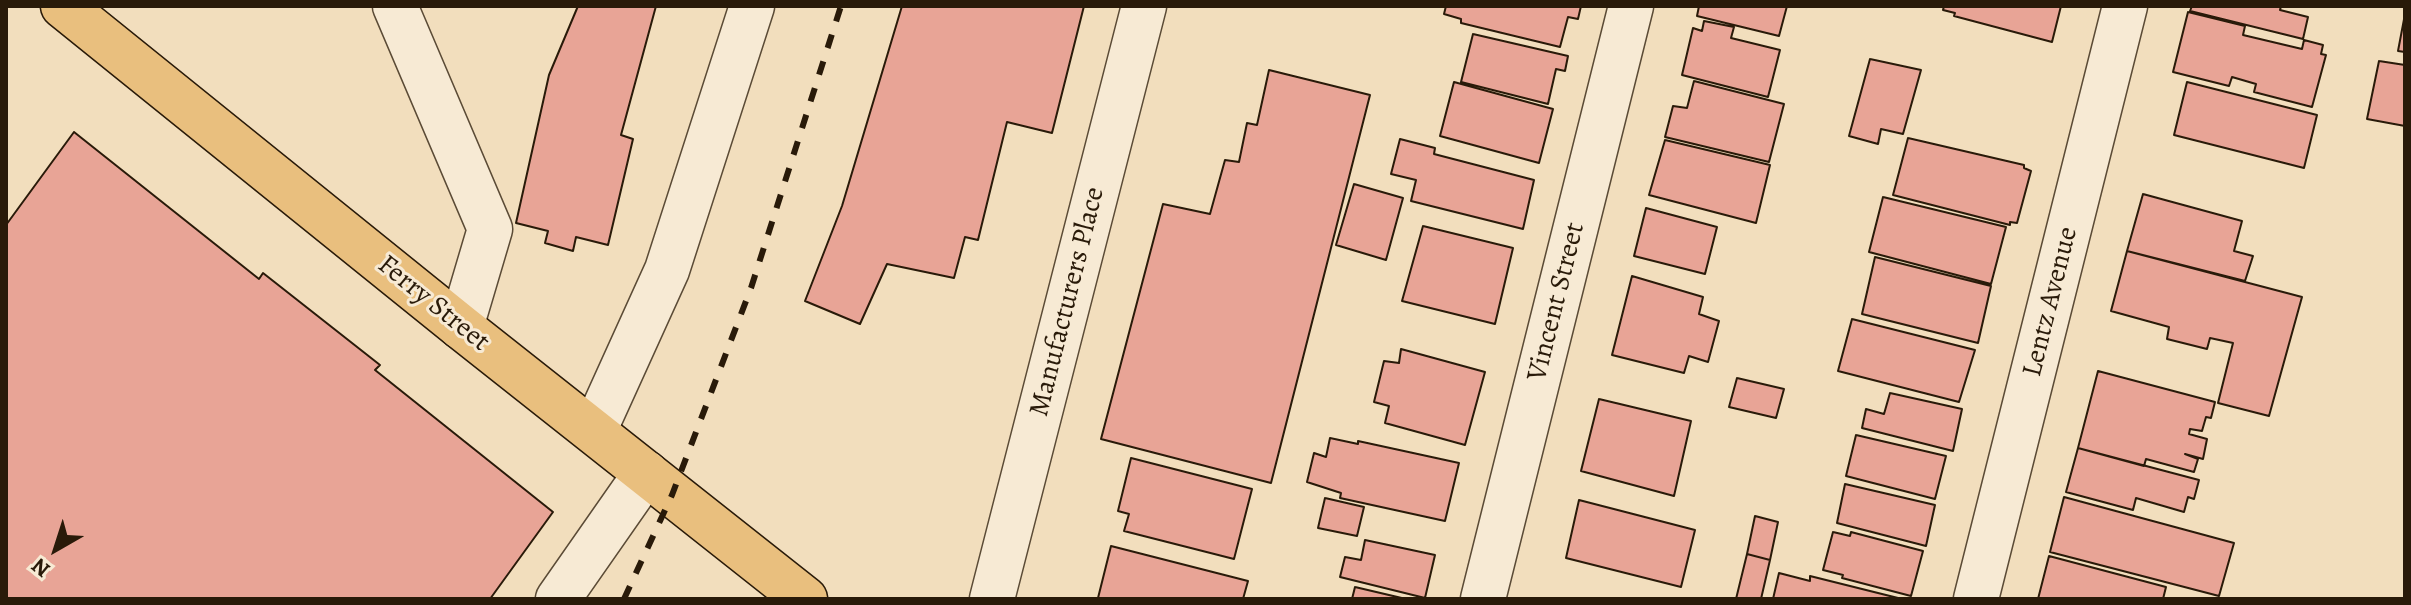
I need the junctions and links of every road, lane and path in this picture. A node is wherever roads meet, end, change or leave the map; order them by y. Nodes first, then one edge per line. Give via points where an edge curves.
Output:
1 (63, 6) edge
2 (395, 6) edge
3 (752, 6) edge
4 (1144, 6) edge
5 (1631, 6) edge
6 (2125, 6) edge
7 (461, 327) junction
8 (594, 431) junction
9 (646, 473) junction
10 (558, 599) edge
11 (805, 599) edge
12 (992, 599) edge
13 (1483, 599) edge
14 (1976, 599) edge

1 - 7 main road, Ferry Street
2 - 7 street via 490,229
3 - 8 street via 667,270
4 - 12 street, Manufacturers Place
5 - 13 street, Vincent Street
6 - 14 street, Lentz Avenue
7 - 8 main road, Ferry Street
8 - 9 main road, Ferry Street
9 - 10 street
9 - 11 main road, Ferry Street

